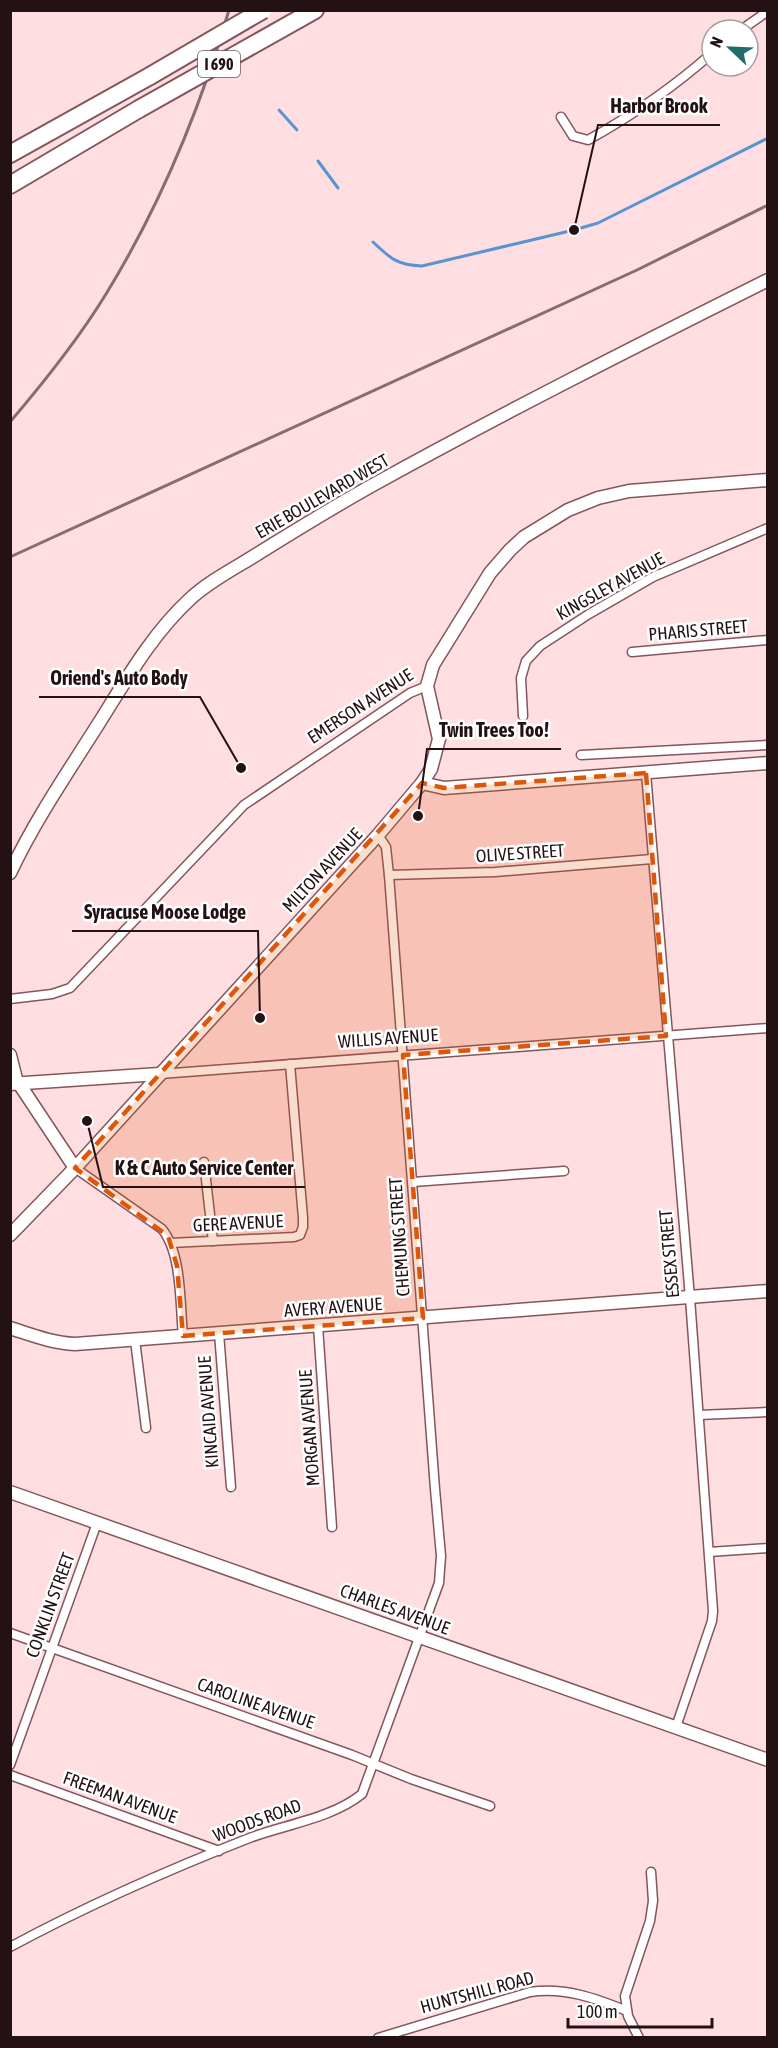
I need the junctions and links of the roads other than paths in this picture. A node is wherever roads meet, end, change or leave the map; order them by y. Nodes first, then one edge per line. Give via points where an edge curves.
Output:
1 (263, 10) edge
2 (315, 10) edge
3 (700, 64) edge
4 (561, 117) dead end
5 (10, 154) edge
6 (10, 185) edge
7 (768, 280) edge
8 (768, 480) edge
9 (768, 528) edge
10 (768, 640) edge
11 (632, 652) dead end
12 (427, 686) junction
13 (523, 716) dead end
14 (768, 745) edge
15 (581, 755) dead end
16 (768, 763) edge
17 (646, 773) junction
18 (422, 783) junction
19 (378, 836) junction
20 (652, 859) junction
21 (10, 873) edge
22 (389, 875) junction
23 (10, 999) edge
24 (768, 1028) edge
25 (666, 1036) junction
26 (10, 1054) edge
27 (403, 1055) junction
28 (290, 1064) junction
29 (159, 1074) junction
30 (15, 1084) edge
31 (204, 1162) dead end
32 (75, 1168) junction
33 (564, 1171) dead end
34 (413, 1182) junction
35 (10, 1235) edge
36 (213, 1241) junction
37 (171, 1243) junction
38 (768, 1292) edge
39 (690, 1298) junction
40 (423, 1318) junction
41 (318, 1326) junction
42 (10, 1328) edge
43 (219, 1333) junction
44 (183, 1336) junction
45 (135, 1340) junction
46 (768, 1412) edge
47 (699, 1415) junction
48 (146, 1428) dead end
49 (231, 1487) dead end
50 (10, 1492) edge
51 (97, 1522) junction
52 (332, 1527) dead end
53 (768, 1548) edge
54 (709, 1552) junction
55 (10, 1633) edge
56 (419, 1636) junction
57 (52, 1648) junction
58 (676, 1727) junction
59 (768, 1760) edge
60 (375, 1765) junction
61 (10, 1766) edge
62 (10, 1775) edge
63 (490, 1806) dead end
64 (219, 1851) junction
65 (651, 1872) dead end
66 (10, 1947) edge
67 (627, 2011) junction
68 (378, 2037) edge
69 (639, 2037) edge

1 - 5 highway, I 690, bridge
2 - 6 highway, I 690, bridge
3 - 4 street via 682,80 588,140 573,136
7 - 21 street, ERIE BOULEVARD WEST via 422,458 329,510 191,598 138,661 57,788
8 - 12 street, EMERSON AVENUE via 629,491 598,498 562,514 524,537 490,573 433,665
9 - 13 street, KINGSLEY AVENUE via 653,577 540,646 526,661 521,678
10 - 11 street, PHARIS STREET
12 - 18 street via 439,739
12 - 23 street, EMERSON AVENUE via 406,696 244,805 70,988
14 - 15 street
16 - 17 street
17 - 18 street via 444,788
17 - 20 street, ESSEX STREET
18 - 19 street, MILTON AVENUE
19 - 22 street, CHEMUNG STREET via 386,847
19 - 29 street, MILTON AVENUE
20 - 22 street, OLIVE STREET via 495,872
20 - 25 street, ESSEX STREET
22 - 27 street, CHEMUNG STREET
24 - 25 street, WILLIS AVENUE
25 - 27 street, WILLIS AVENUE
25 - 39 street, ESSEX STREET
26 - 30 street
27 - 28 street, WILLIS AVENUE
27 - 34 street, CHEMUNG STREET
28 - 29 street, WILLIS AVENUE
28 - 36 street, GERE AVENUE via 303,1227 300,1235
29 - 30 street, WILLIS AVENUE
29 - 32 street, MILTON AVENUE
30 - 32 street
31 - 36 street
32 - 35 street, MILTON AVENUE
32 - 37 street via 162,1229
33 - 34 street
34 - 40 street, CHEMUNG STREET
36 - 37 street, GERE AVENUE
37 - 44 street, GERE AVENUE via 177,1266
38 - 39 street, AVERY AVENUE
39 - 40 street, AVERY AVENUE
39 - 47 street, ESSEX STREET
40 - 41 street, AVERY AVENUE
40 - 56 street, CHEMUNG STREET via 441,1556 439,1583
41 - 43 street, AVERY AVENUE
41 - 52 street, MORGAN AVENUE
42 - 45 street, AVERY AVENUE via 62,1344
43 - 44 street, AVERY AVENUE
43 - 49 street, KINCAID AVENUE
44 - 45 street, AVERY AVENUE
45 - 48 street
46 - 47 street
47 - 54 street, ESSEX STREET
50 - 51 street, CHARLES AVENUE
51 - 56 street, CHARLES AVENUE
51 - 57 street, CONKLIN STREET
53 - 54 street
54 - 58 street, ESSEX STREET via 712,1621
55 - 57 street, CAROLINE AVENUE
56 - 58 street, CHARLES AVENUE
56 - 60 street, WOODS ROAD
57 - 60 street, CAROLINE AVENUE
57 - 61 street, CONKLIN STREET
58 - 59 street, CHARLES AVENUE
60 - 63 street, CAROLINE AVENUE
60 - 64 street, WOODS ROAD via 362,1794 354,1801
62 - 64 street, FREEMAN AVENUE
64 - 66 street, WOODS ROAD via 156,1876
65 - 67 street via 650,1922 625,1996
67 - 68 street, HUNTSHILL ROAD via 596,1998 544,1990
67 - 69 street

